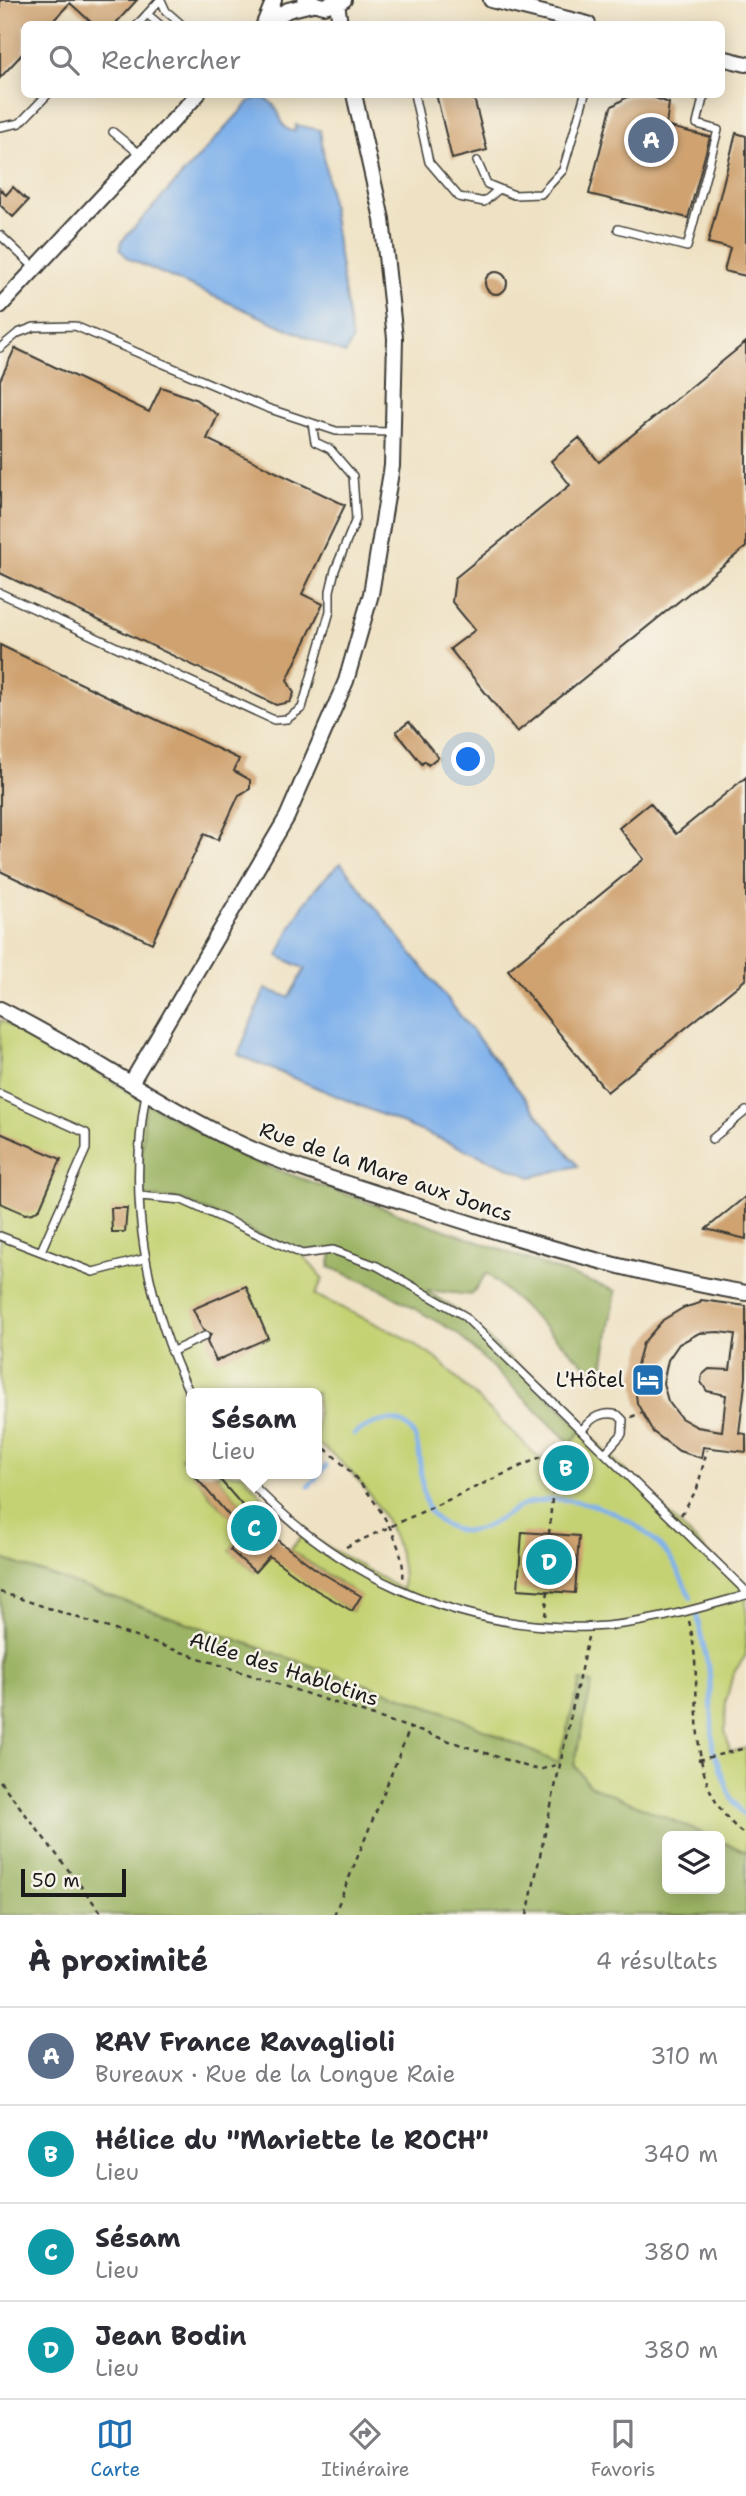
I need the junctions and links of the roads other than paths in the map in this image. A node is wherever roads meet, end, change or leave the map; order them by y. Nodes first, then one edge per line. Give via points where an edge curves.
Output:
1 (160, 0) edge
2 (274, 0) edge
3 (491, 0) edge
4 (307, 2) edge
5 (341, 2) edge
6 (147, 14) junction
7 (141, 21) edge
8 (155, 21) edge
9 (178, 21) edge
10 (265, 21) edge
11 (269, 21) edge
12 (340, 21) edge
13 (576, 21) edge
14 (725, 59) edge
15 (746, 64) edge
16 (44, 98) edge
17 (194, 98) edge
18 (355, 98) edge
19 (415, 98) edge
20 (584, 98) edge
21 (704, 98) edge
22 (0, 127) edge
23 (113, 132) dead end
24 (141, 155) junction
25 (477, 161) dead end
26 (499, 189) junction
27 (618, 229) dead end
28 (0, 236) edge
29 (36, 268) junction
30 (0, 306) edge
31 (0, 348) edge
32 (312, 423) junction
33 (394, 432) junction
34 (0, 593) edge
35 (0, 1009) edge
36 (131, 1083) junction
37 (146, 1093) junction
38 (0, 1094) edge
39 (746, 1111) edge
40 (712, 1139) dead end
41 (140, 1196) junction
42 (0, 1236) edge
43 (41, 1251) junction
44 (144, 1259) junction
45 (746, 1293) edge
46 (205, 1336) dead end
47 (171, 1352) junction
48 (187, 1388) edge
49 (583, 1429) junction
50 (605, 1453) junction
51 (248, 1479) edge
52 (746, 1593) edge

1 - 6 lane
1 - 9 lane
2 - 10 street
3 - 13 street
4 - 5 street
4 - 11 street
5 - 12 street
6 - 7 lane
6 - 8 lane
14 - 15 street
16 - 22 lane via 20,123
17 - 24 street
18 - 33 street via 388,257 396,338
19 - 26 lane via 429,162 459,197 484,202
20 - 26 lane via 563,170 541,194 514,195
21 - 27 lane via 697,124 718,130 687,247
23 - 24 lane
24 - 29 street
25 - 26 lane via 487,184
28 - 29 lane
29 - 30 street
31 - 32 lane via 34,327 75,326
32 - 33 lane via 336,431
32 - 34 lane via 316,442 330,449 353,476 356,519 335,570 330,611 302,708 287,719 274,720
33 - 36 street via 387,511 371,594 330,723 286,817
35 - 36 street, Rue de la Mare aux Joncs
36 - 37 street, Rue de la Mare aux Joncs
37 - 41 lane
37 - 45 street, Rue de la Mare aux Joncs via 230,1139 293,1166 574,1256
38 - 43 lane via 86,1133 86,1149
39 - 40 lane
41 - 44 lane
41 - 49 lane via 182,1200 302,1254 333,1250 423,1290 463,1315
42 - 43 lane
43 - 44 lane via 93,1272
44 - 47 lane
46 - 47 lane
47 - 48 lane
49 - 50 lane
49 - 50 lane via 603,1414 612,1413 623,1420 622,1434
50 - 52 lane
51 - 52 lane via 290,1521 334,1554 402,1591 459,1611 513,1623 590,1627 687,1611

